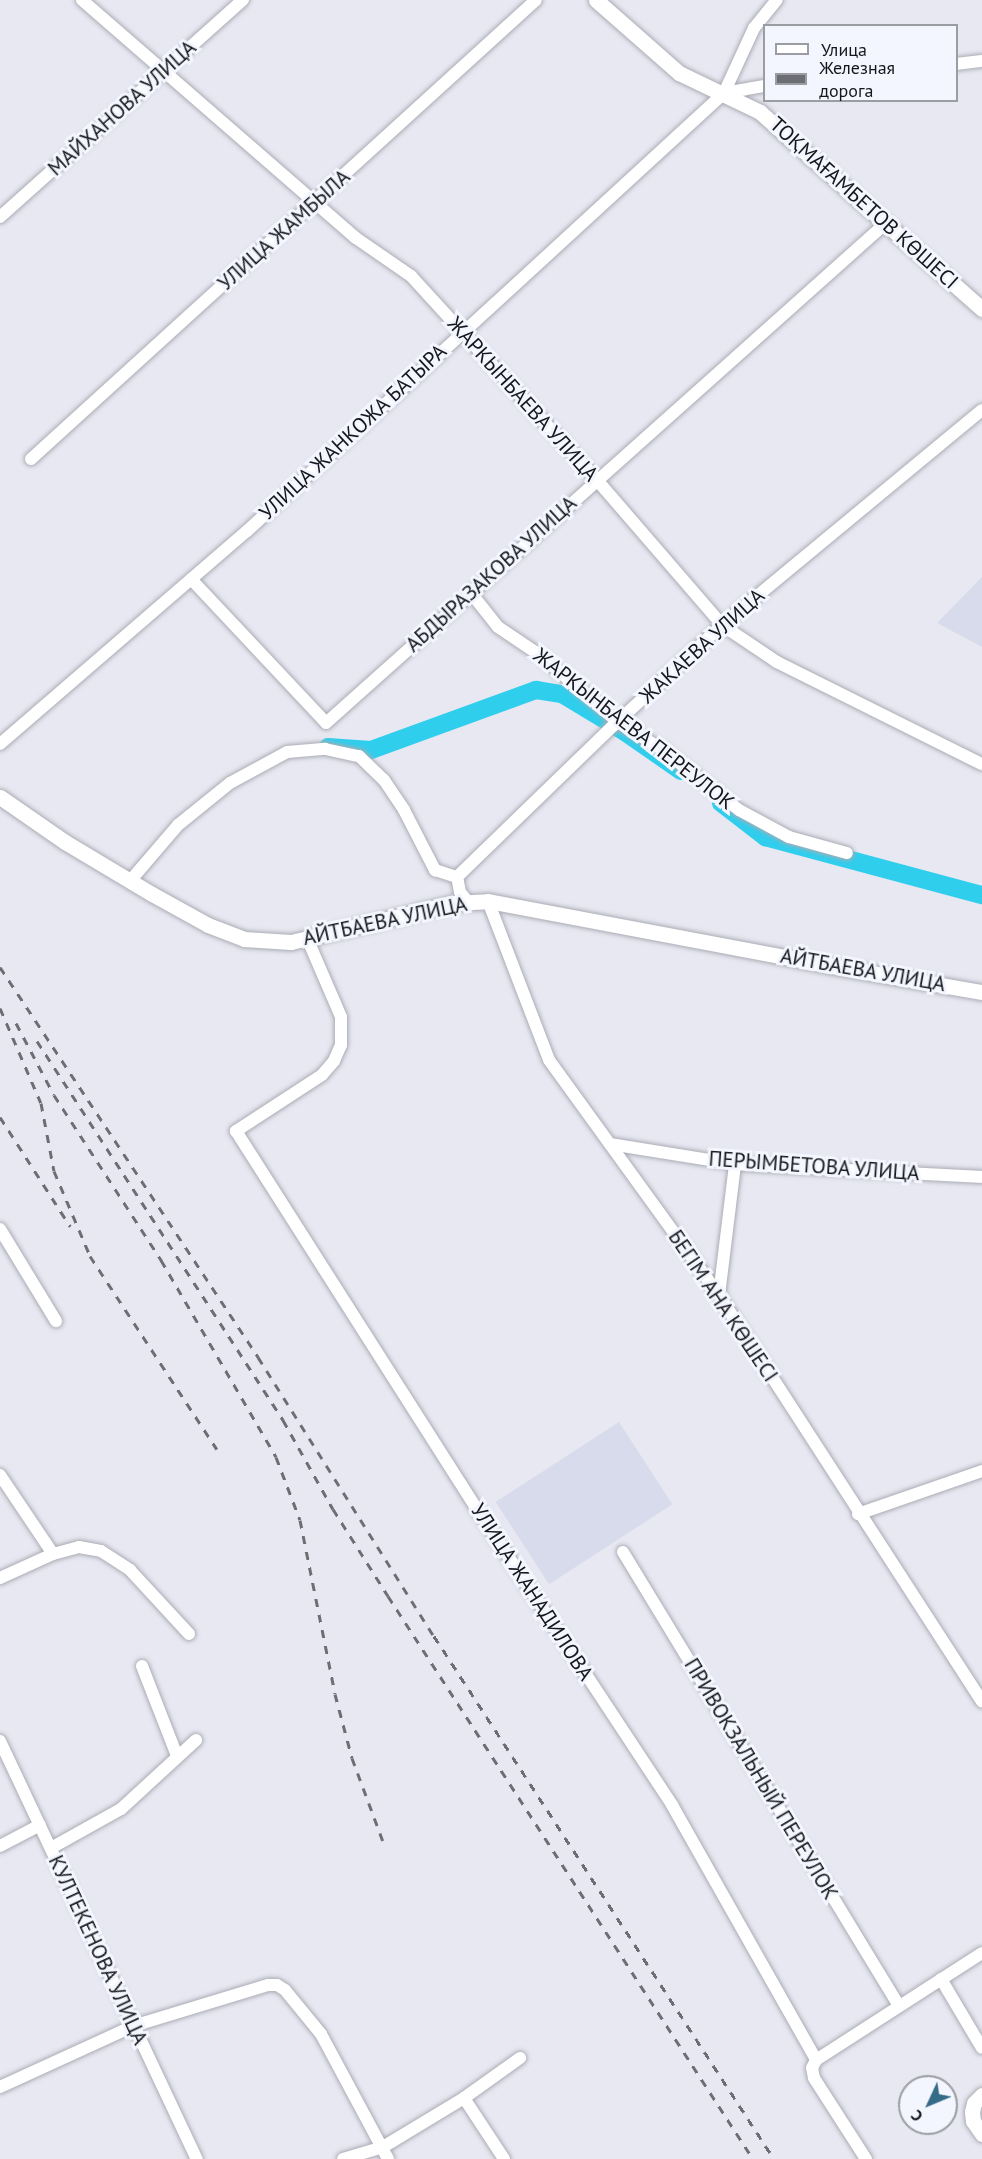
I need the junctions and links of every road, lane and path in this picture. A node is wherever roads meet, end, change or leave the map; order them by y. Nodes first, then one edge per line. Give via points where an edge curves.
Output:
1 (82, 0) edge
2 (243, 0) edge
3 (536, 0) edge
4 (597, 0) edge
5 (777, 0) edge
6 (982, 61) edge
7 (958, 64) edge
8 (164, 70) junction
9 (763, 86) edge
10 (724, 93) junction
11 (315, 202) junction
12 (0, 217) edge
13 (886, 223) junction
14 (982, 309) edge
15 (462, 331) junction
16 (982, 410) edge
17 (32, 459) dead end
18 (597, 480) junction
19 (191, 579) junction
20 (471, 593) junction
21 (722, 625) junction
22 (618, 722) junction
23 (0, 744) edge
24 (982, 764) edge
25 (0, 797) edge
26 (847, 853) dead end
27 (457, 877) junction
28 (130, 881) junction
29 (488, 901) junction
30 (468, 902) junction
31 (307, 938) junction
32 (982, 992) edge
33 (610, 1144) junction
34 (735, 1164) junction
35 (982, 1177) edge
36 (0, 1229) edge
37 (719, 1294) junction
38 (56, 1321) dead end
39 (982, 1471) edge
40 (0, 1475) edge
41 (858, 1514) junction
42 (623, 1551) dead end
43 (52, 1554) junction
44 (0, 1578) edge
45 (189, 1634) dead end
46 (142, 1666) dead end
47 (982, 1701) edge
48 (196, 1740) dead end
49 (0, 1741) edge
50 (177, 1756) junction
51 (40, 1825) junction
52 (0, 1846) edge
53 (51, 1848) junction
54 (982, 1953) edge
55 (941, 1979) junction
56 (899, 2006) junction
57 (133, 2026) junction
58 (982, 2048) edge
59 (520, 2058) dead end
60 (816, 2060) junction
61 (0, 2087) edge
62 (982, 2095) edge
63 (464, 2098) junction
64 (982, 2134) edge
65 (386, 2153) edge
66 (197, 2159) edge
67 (344, 2159) edge
68 (504, 2159) edge
69 (866, 2159) edge

1 - 8 street, ЖАРКЫНБАЕВА УЛИЦА
2 - 8 street, МАЙХАНОВА УЛИЦА
3 - 11 street, УЛИЦА ЖАМБЫЛА
4 - 10 street, ТОҚМАҒАМБЕТОВ КӨШЕСІ via 679,73
5 - 10 street via 754,28
6 - 7 street
8 - 11 street, ЖАРКЫНБАЕВА УЛИЦА
8 - 12 street, МАЙХАНОВА УЛИЦА
9 - 10 street
10 - 13 street, ТОҚМАҒАМБЕТОВ КӨШЕСІ via 760,112
10 - 15 street, УЛИЦА ЖАНКОЖА БАТЫРА
11 - 15 street, ЖАРКЫНБАЕВА УЛИЦА via 356,238 411,276
11 - 17 street, УЛИЦА ЖАМБЫЛА
13 - 14 street, ТОҚМАҒАМБЕТОВ КӨШЕСІ
13 - 18 street, АБДЫРАЗАКОВА УЛИЦА
15 - 18 street, ЖАРКЫНБАЕВА УЛИЦА
15 - 19 street, УЛИЦА ЖАНКОЖА БАТЫРА
16 - 21 street, ЖАКАЕВА УЛИЦА
18 - 20 street, АБДЫРАЗАКОВА УЛИЦА
18 - 21 street, ЖАРКЫНБАЕВА УЛИЦА
19 - 20 street, АБДЫРАЗАКОВА УЛИЦА via 326,723
19 - 23 street, УЛИЦА ЖАНКОЖА БАТЫРА
20 - 22 street, ЖАРКЫНБАЕВА ПЕРЕУЛОК via 498,627 541,656
21 - 22 street, ЖАКАЕВА УЛИЦА
21 - 24 street, ЖАРКЫНБАЕВА УЛИЦА via 777,662
22 - 26 street, ЖАРКЫНБАЕВА ПЕРЕУЛОК via 663,750 739,810 789,837
22 - 27 street, ЖАКАЕВА УЛИЦА
25 - 28 street, АЙТБАЕВА УЛИЦА
27 - 28 street via 435,870 384,780 358,756 325,749 287,752 230,783 178,825
27 - 30 street via 460,892
28 - 31 street, АЙТБАЕВА УЛИЦА via 228,934 258,941
29 - 30 street, АЙТБАЕВА УЛИЦА
29 - 32 street, АЙТБАЕВА УЛИЦА
29 - 33 street, БЕГІМ АНА КӨШЕСІ via 549,1060
30 - 31 street, АЙТБАЕВА УЛИЦА
31 - 60 street, УЛИЦА ЖАНАДИЛОВА via 341,1017 341,1045 322,1075 237,1131 479,1512 672,1805
33 - 34 street, ПЕРЫМБЕТОВА УЛИЦА
33 - 37 street, БЕГІМ АНА КӨШЕСІ
34 - 35 street, ПЕРЫМБЕТОВА УЛИЦА
34 - 37 street
36 - 38 street
37 - 41 street, БЕГІМ АНА КӨШЕСІ
39 - 41 street
40 - 43 street
41 - 47 street, БЕГІМ АНА КӨШЕСІ
42 - 56 street, ПРИВОКЗАЛЬНЫЙ ПЕРЕУЛОК
43 - 44 street
43 - 45 street via 79,1547 101,1551 130,1570
46 - 50 street
48 - 50 street
49 - 51 street, КУЛТЕКЕНОВА УЛИЦА
50 - 53 street via 121,1809
51 - 52 street
51 - 53 street, КУЛТЕКЕНОВА УЛИЦА
53 - 57 street, КУЛТЕКЕНОВА УЛИЦА
54 - 55 street
55 - 56 street
55 - 58 street
56 - 60 street
57 - 61 street
57 - 65 street via 268,1984 277,1985 321,2034
57 - 66 street, КУЛТЕКЕНОВА УЛИЦА
59 - 63 street
60 - 69 street via 812,2068 814,2079
62 - 64 street via 972,2112
63 - 65 street
63 - 68 street
65 - 67 street

